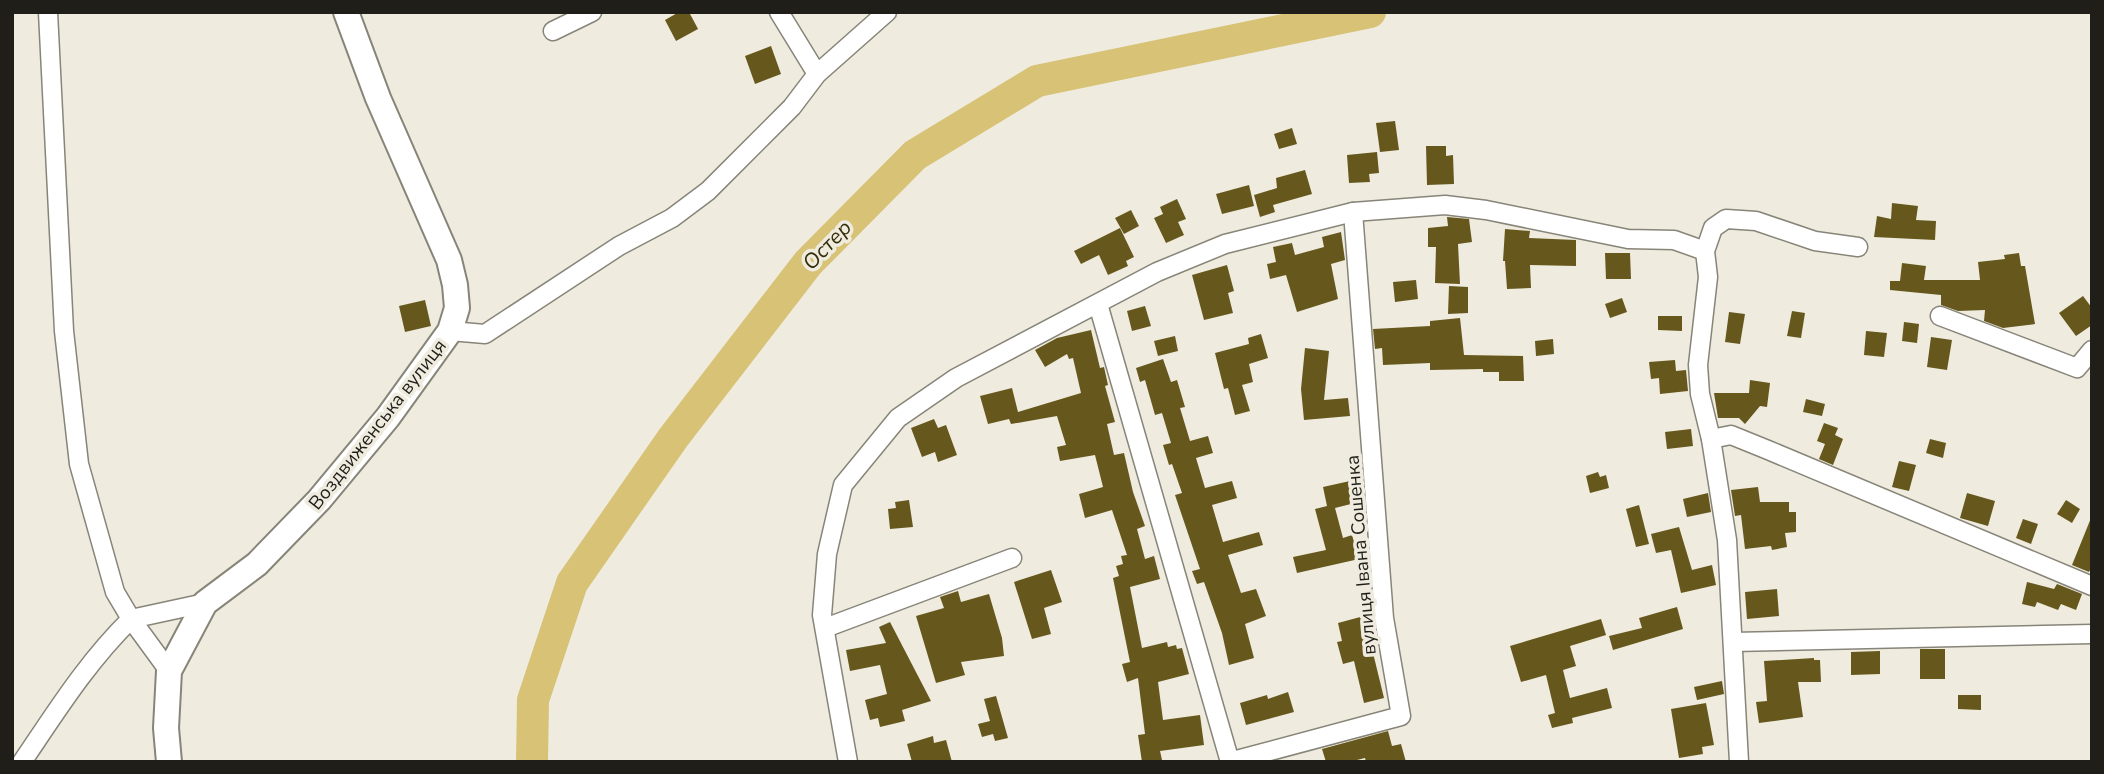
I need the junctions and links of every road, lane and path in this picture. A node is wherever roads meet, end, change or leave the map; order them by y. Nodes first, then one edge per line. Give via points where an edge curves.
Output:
1 (48, 12) edge
2 (346, 12) edge
3 (592, 12) edge
4 (779, 12) edge
5 (887, 12) edge
6 (553, 31) dead end
7 (817, 74) junction
8 (1353, 212) junction
9 (1858, 247) dead end
10 (1705, 251) junction
11 (1098, 304) junction
12 (1940, 316) dead end
13 (450, 331) junction
14 (2092, 350) edge
15 (1711, 439) junction
16 (1012, 558) dead end
17 (2092, 586) edge
18 (205, 603) junction
19 (131, 619) junction
20 (825, 628) junction
21 (2092, 634) edge
22 (1733, 642) junction
23 (169, 671) junction
24 (22, 762) edge
25 (169, 762) edge
26 (848, 762) edge
27 (1229, 762) edge
28 (1739, 762) edge

1 - 19 street via 64,331 79,464 115,592
2 - 13 street, Воздвиженська вулиця via 449,260 457,308
3 - 6 street
4 - 7 street
5 - 7 street
7 - 13 street via 792,107 708,191 672,218 619,246 485,334
8 - 10 street via 1445,205 1486,209 1628,239 1674,240
8 - 11 street via 1225,244 1157,272
8 - 27 street, вулиця Івана Сошенка via 1384,618 1401,716
9 - 10 street via 1815,241 1756,221 1726,219 1713,228
10 - 15 street via 1708,277 1698,366
11 - 20 street via 956,378 898,418 843,485 827,554
11 - 27 street, вулиця Івана Сошенка
12 - 14 street via 2077,368
13 - 18 street, Воздвиженська вулиця via 319,500 257,564
15 - 17 street via 1731,435
15 - 22 street via 1727,540
16 - 20 street
18 - 19 street
18 - 23 street, Воздвиженська вулиця
19 - 23 street
19 - 24 street via 84,670
20 - 26 street
21 - 22 street
22 - 28 street
23 - 25 street, Воздвиженська вулиця

